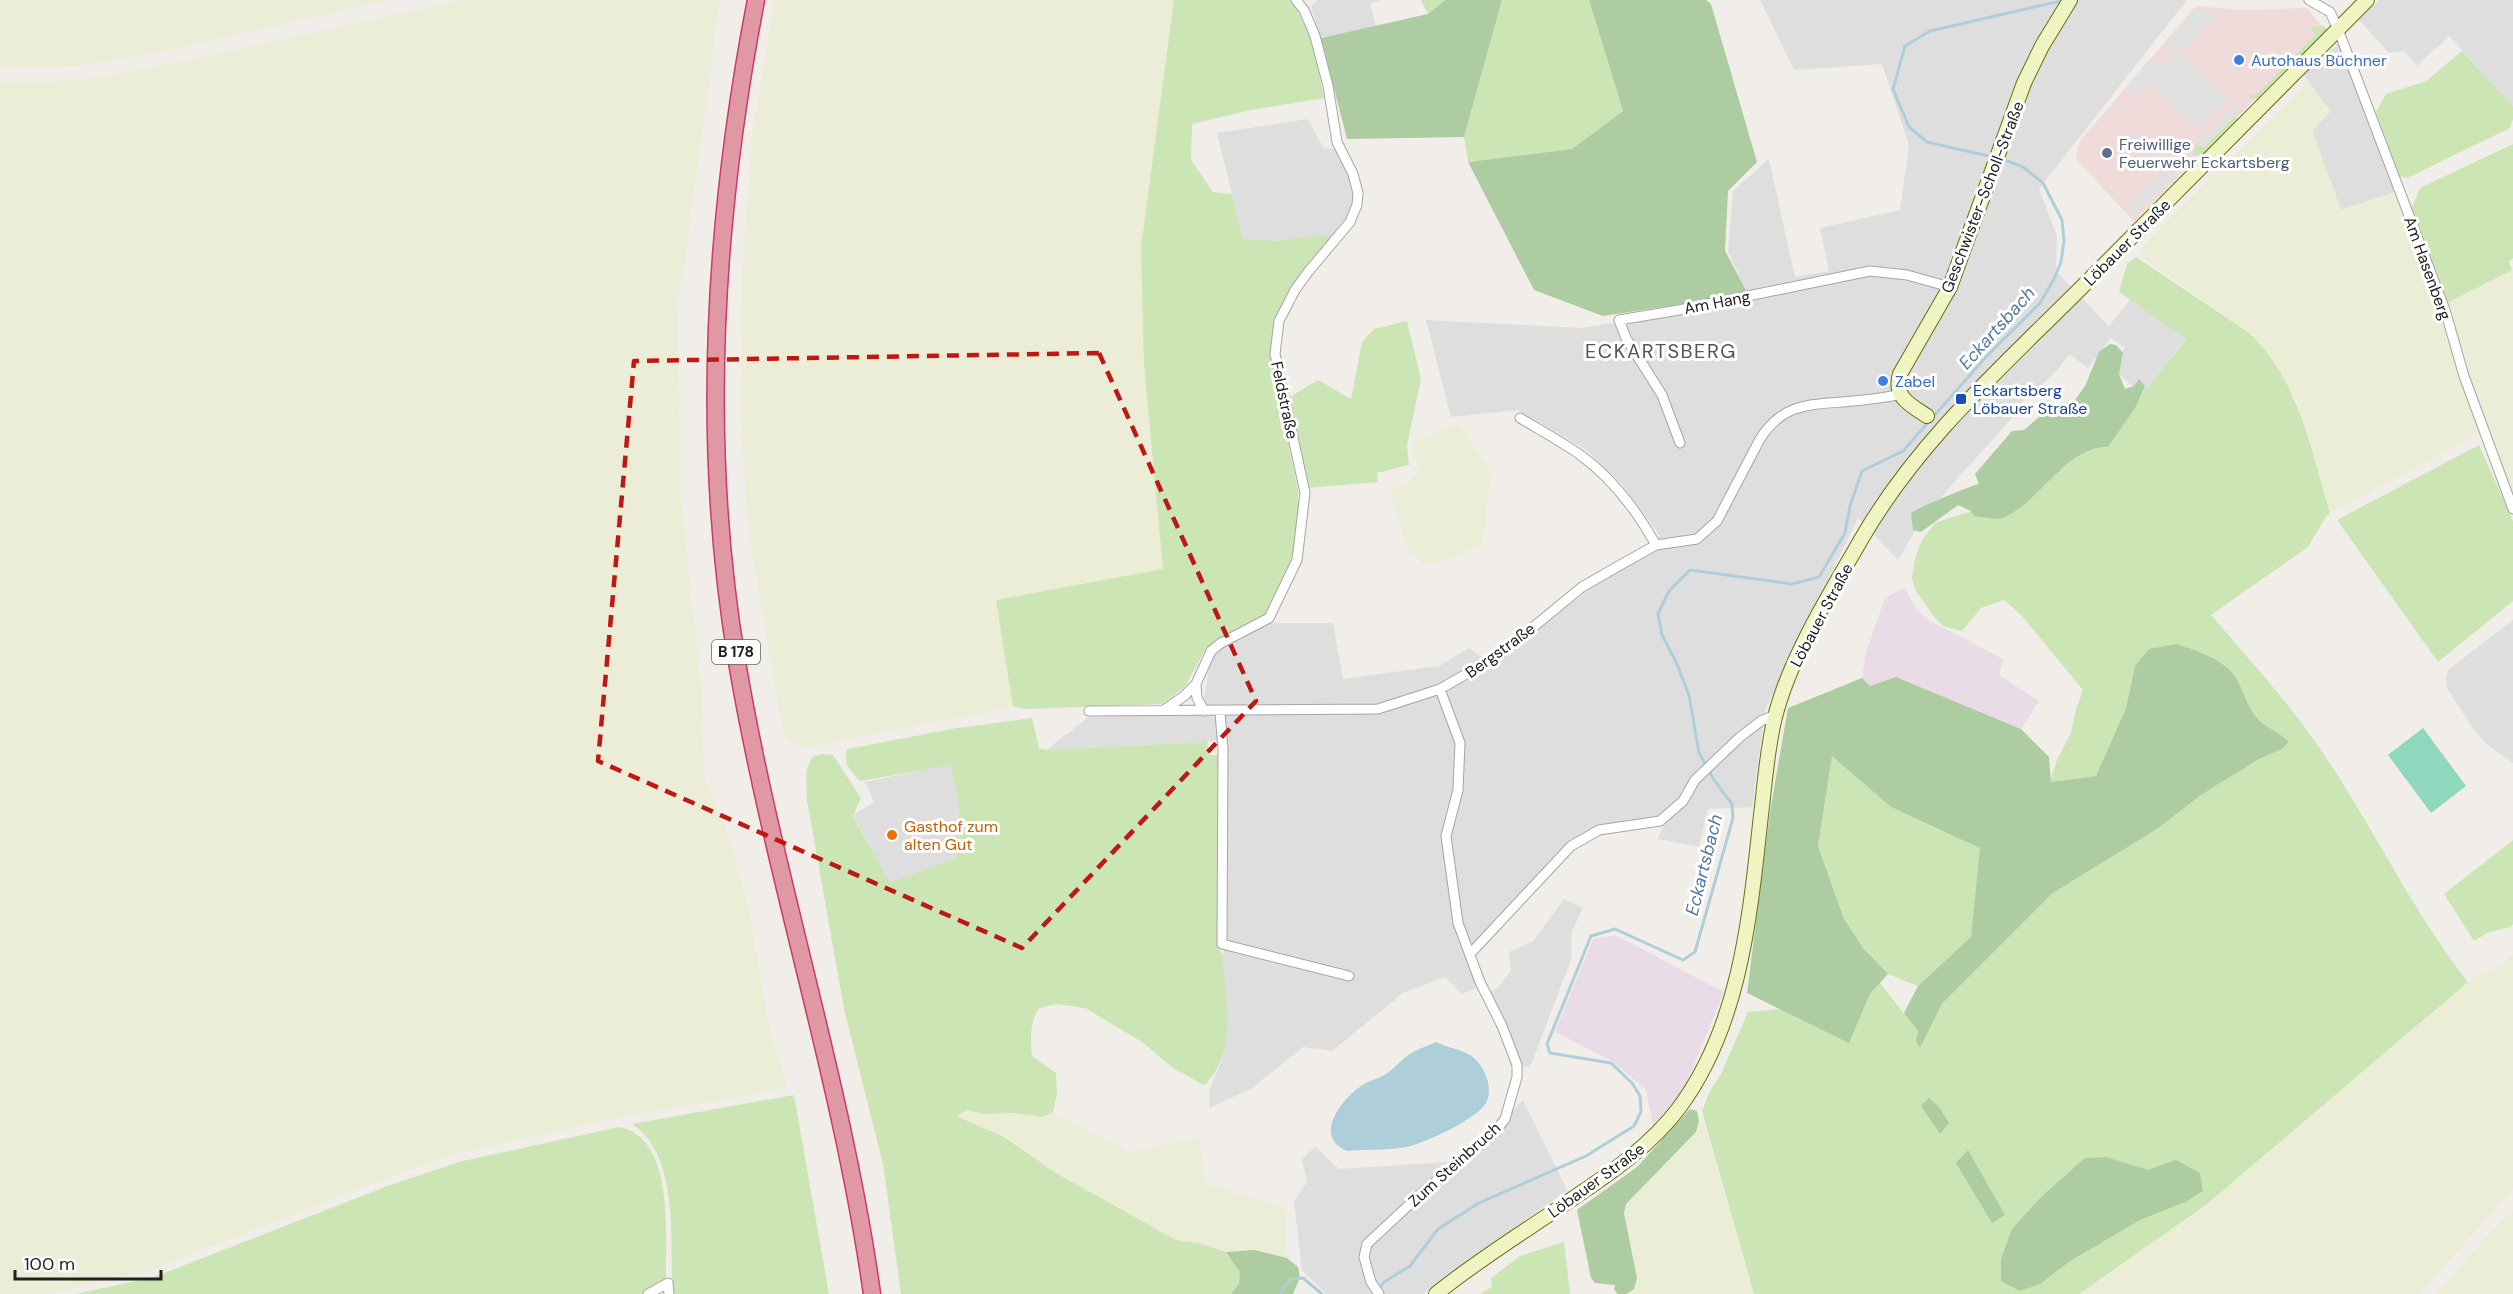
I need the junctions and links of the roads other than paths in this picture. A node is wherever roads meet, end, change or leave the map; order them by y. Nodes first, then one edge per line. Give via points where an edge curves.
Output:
1 (756, 0) edge
2 (1296, 0) edge
3 (2309, 0) edge
4 (2367, 0) edge
5 (2068, 3) edge
6 (2338, 29) junction
7 (1950, 287) junction
8 (1899, 395) junction
9 (1520, 418) dead end
10 (1935, 423) junction
11 (1680, 442) dead end
12 (2513, 509) edge
13 (1656, 545) junction
14 (1196, 684) junction
15 (1440, 689) junction
16 (1164, 710) junction
17 (1089, 711) dead end
18 (1204, 711) junction
19 (1220, 712) junction
20 (1775, 715) junction
21 (1470, 954) junction
22 (1349, 976) dead end
23 (648, 1294) edge
24 (669, 1294) edge
25 (872, 1294) edge
26 (1379, 1294) edge
27 (1436, 1294) edge

1 - 25 highway, B 178 via 735,123 718,296 717,436 724,557 737,661 765,803 848,1154
2 - 14 street, Feldstraße via 1315,36 1337,142 1358,193 1357,206 1337,240 1295,290 1279,321 1275,354 1305,493 1297,560 1269,618 1211,651
3 - 6 street, Am Hasenberg via 2330,12
4 - 6 main road, Löbauer Straße
5 - 7 main road, Geschwister-Scholl-Straße via 2028,75
6 - 10 main road, Löbauer Straße
6 - 12 street, Am Hasenberg via 2445,310 2464,376
7 - 8 main road, Geschwister-Scholl-Straße via 1900,374
7 - 11 street, Am Hang via 1908,275 1870,271 1619,320 1662,395
8 - 10 main road
8 - 13 street, Bergstraße via 1804,405 1791,410 1768,427 1717,521 1697,539
9 - 13 street via 1581,456 1640,516
10 - 20 main road, Löbauer Straße via 1864,534 1796,661
13 - 15 street, Bergstraße via 1582,587 1498,656
14 - 16 street, Feldstraße
14 - 18 street via 1197,698
15 - 19 street, Bergstraße via 1378,709
15 - 21 street, Zum Steinbruch via 1460,743 1458,790 1446,836 1458,923
16 - 17 street, Bergstraße
16 - 18 street, Bergstraße
18 - 19 street, Bergstraße
19 - 22 street via 1222,944
20 - 21 street via 1752,727 1714,762 1683,801 1660,821 1599,830 1571,846
20 - 27 main road, Löbauer Straße via 1742,962 1718,1035 1682,1104 1637,1151 1596,1183
21 - 26 street, Zum Steinbruch via 1517,1065 1510,1107 1494,1133 1367,1244 1364,1257
23 - 24 street via 668,1283

